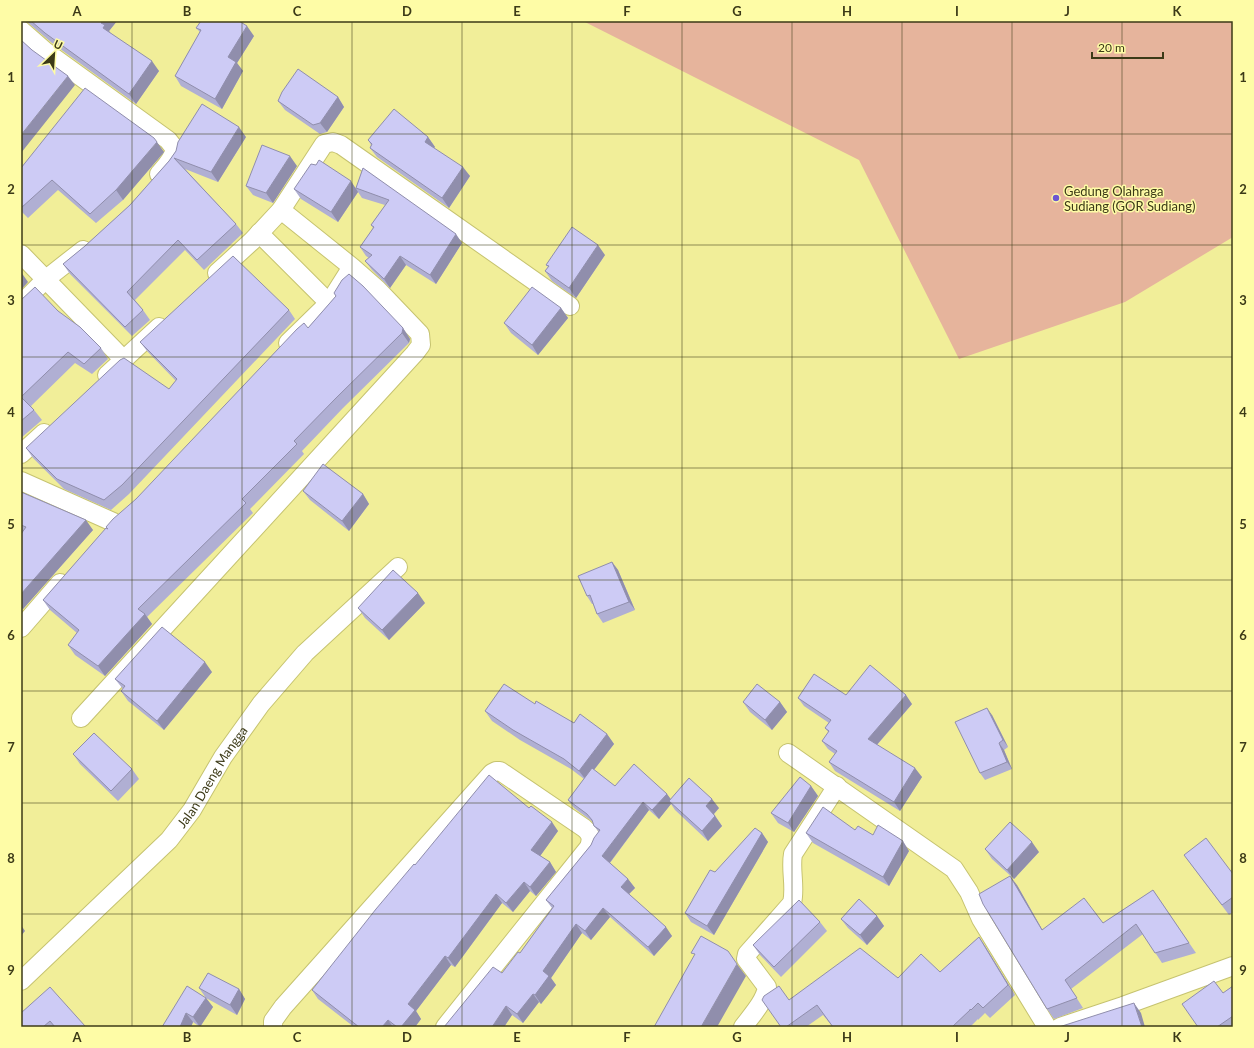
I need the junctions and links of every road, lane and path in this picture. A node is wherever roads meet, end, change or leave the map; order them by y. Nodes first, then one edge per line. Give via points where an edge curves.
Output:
1 (21, 30) edge
2 (149, 185) edge
3 (281, 210) junction
4 (259, 233) junction
5 (97, 238) edge
6 (21, 254) edge
7 (352, 267) junction
8 (46, 279) junction
9 (205, 284) edge
10 (329, 303) junction
11 (21, 304) edge
12 (570, 306) dead end
13 (170, 317) edge
14 (277, 354) edge
15 (124, 360) junction
16 (95, 386) edge
17 (55, 423) edge
18 (21, 454) edge
19 (21, 481) edge
20 (114, 523) edge
21 (398, 567) dead end
22 (72, 569) edge
23 (21, 628) edge
24 (81, 718) dead end
25 (788, 753) dead end
26 (837, 786) junction
27 (1233, 966) edge
28 (21, 981) edge
29 (273, 1027) edge
30 (445, 1027) edge
31 (743, 1027) edge
32 (1047, 1027) edge
33 (1060, 1027) edge

1 - 2 street via 85,89 168,140 175,148 168,164
3 - 4 street
3 - 7 street
3 - 12 street via 324,144 333,142 341,145
4 - 9 street
4 - 10 street
5 - 8 street
6 - 8 street
7 - 10 street
7 - 24 street via 420,334 421,345
8 - 11 street
8 - 15 street
10 - 14 street
13 - 15 street
15 - 16 street
17 - 18 street
19 - 20 street
21 - 28 street, Jalan Daeng Mangga via 305,653 261,704 223,757 192,810 169,840
22 - 23 street
25 - 26 street
26 - 31 street via 793,854 792,903 746,954 746,959 767,987 762,1001
26 - 32 street via 954,869 969,892 981,919
27 - 33 street
29 - 30 street via 273,1021 283,1007 492,773 500,771 584,828 589,832 591,841

